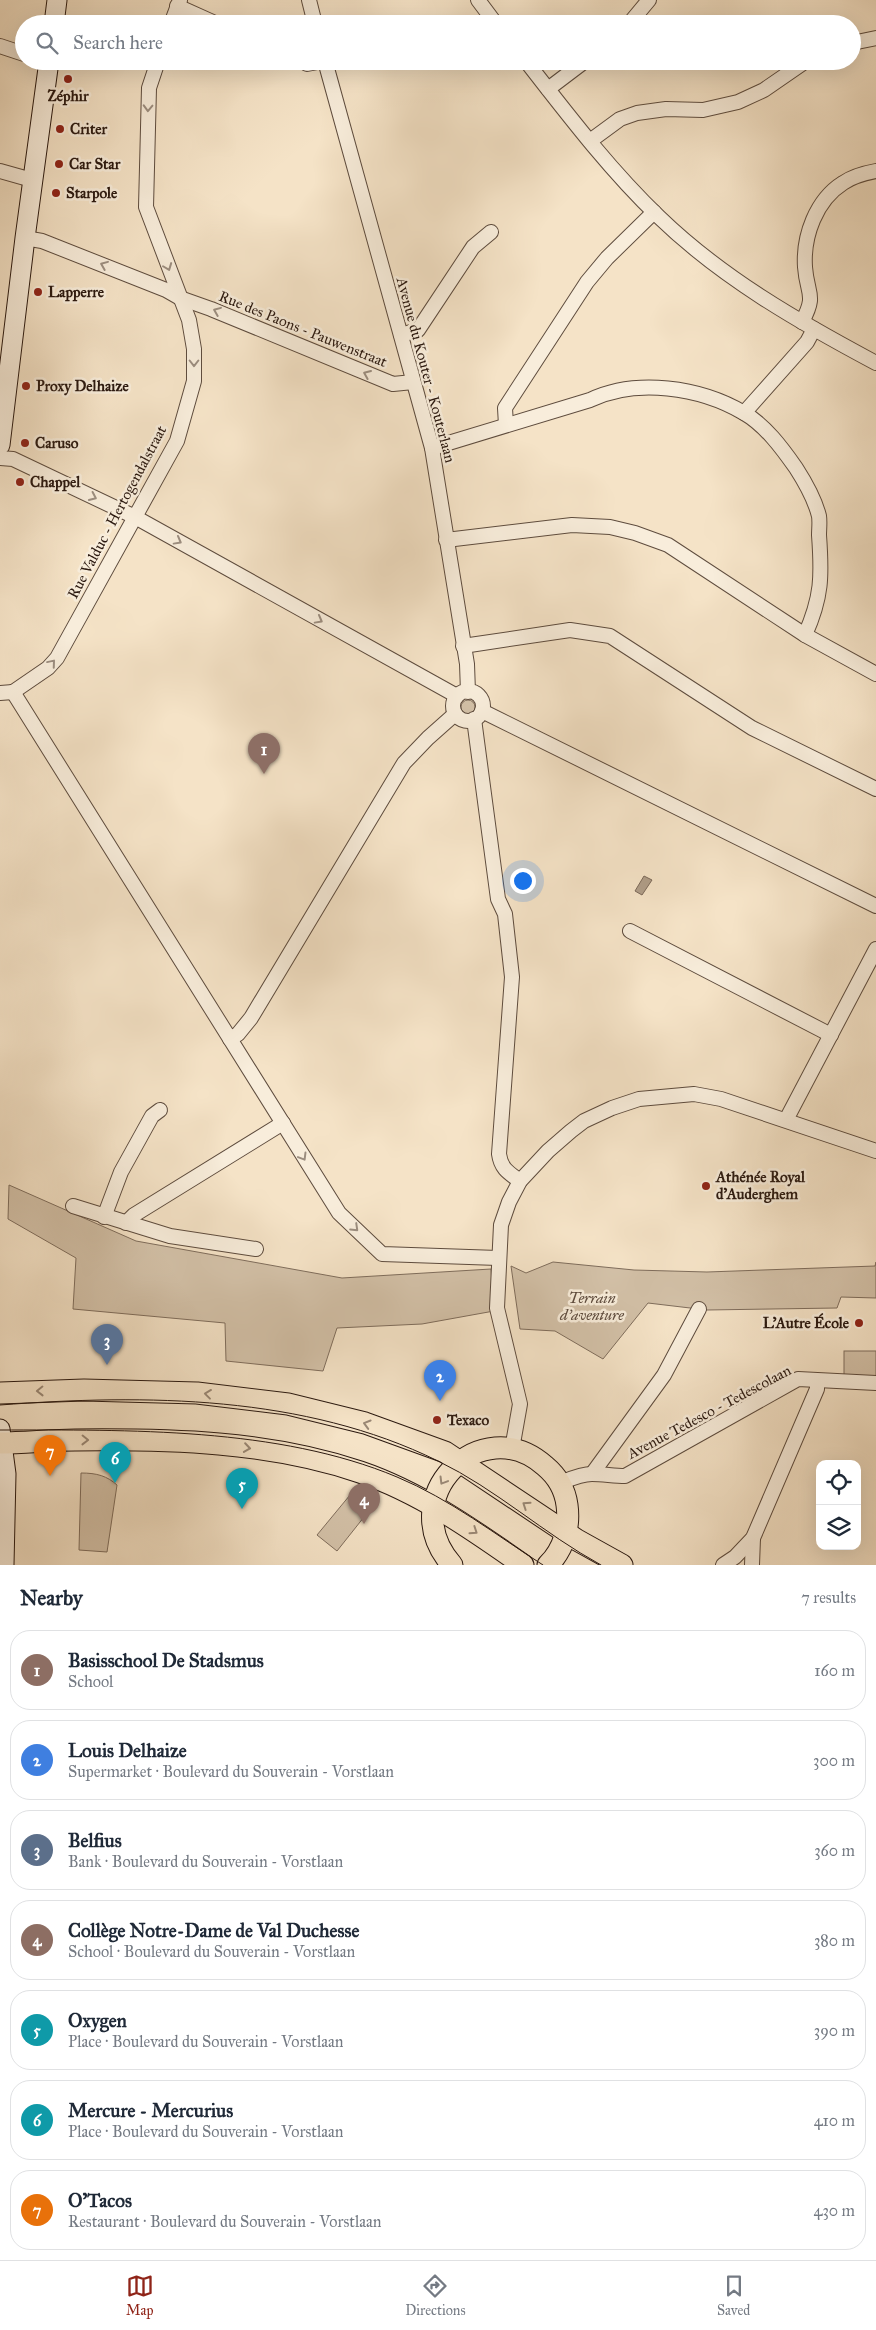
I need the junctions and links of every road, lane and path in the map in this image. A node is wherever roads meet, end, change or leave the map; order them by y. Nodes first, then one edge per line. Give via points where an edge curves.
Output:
1 (57, 0) edge
2 (308, 0) edge
3 (478, 0) edge
4 (649, 0) edge
5 (179, 3) edge
6 (55, 15) edge
7 (174, 15) edge
8 (201, 15) edge
9 (312, 15) edge
10 (489, 15) edge
11 (636, 15) edge
12 (876, 38) edge
13 (861, 41) edge
14 (0, 46) edge
15 (15, 51) edge
16 (48, 70) edge
17 (155, 70) edge
18 (327, 70) edge
19 (533, 70) edge
20 (573, 70) edge
21 (793, 70) edge
22 (548, 89) junction
23 (590, 141) junction
24 (0, 171) edge
25 (876, 171) edge
26 (32, 180) junction
27 (654, 212) junction
28 (491, 232) dead end
29 (25, 238) junction
30 (180, 298) junction
31 (808, 326) junction
32 (401, 335) junction
33 (876, 363) edge
34 (414, 382) junction
35 (744, 413) junction
36 (506, 425) junction
37 (0, 445) edge
38 (432, 448) junction
39 (0, 458) edge
40 (135, 517) junction
41 (446, 540) junction
42 (805, 635) junction
43 (463, 646) junction
44 (876, 674) edge
45 (7, 692) edge
46 (462, 694) junction
47 (455, 714) junction
48 (478, 715) junction
49 (876, 789) edge
50 (876, 906) edge
51 (630, 931) dead end
52 (876, 949) edge
53 (831, 1035) junction
54 (230, 1039) junction
55 (160, 1110) dead end
56 (786, 1120) junction
57 (283, 1123) junction
58 (876, 1151) edge
59 (520, 1181) junction
60 (73, 1206) dead end
61 (104, 1217) junction
62 (126, 1224) junction
63 (256, 1249) dead end
64 (498, 1258) junction
65 (699, 1309) dead end
66 (817, 1380) junction
67 (876, 1383) edge
68 (0, 1393) edge
69 (0, 1438) edge
70 (512, 1449) junction
71 (460, 1461) junction
72 (592, 1474) junction
73 (560, 1483) junction
74 (433, 1506) junction
75 (566, 1533) junction
76 (753, 1538) junction
77 (4, 1565) edge
78 (452, 1565) edge
79 (523, 1565) edge
80 (548, 1565) edge
81 (622, 1565) edge
82 (723, 1565) edge
83 (752, 1565) edge

1 - 6 main road
2 - 9 street
3 - 10 street
4 - 11 street
5 - 7 street
5 - 8 street
12 - 13 street
14 - 15 street
16 - 26 main road
17 -> 30 street, Rue Valduc - Hertogendalstraat via 149,88 146,207
18 - 32 street, Avenue du Kouter - Kouterlaan
19 - 22 street
20 - 22 street
21 - 23 street via 764,90 738,102 703,110 666,109 637,113 620,119
22 - 23 street
23 - 27 street
24 - 26 street
25 - 31 street via 843,183 824,201 810,226 805,267 812,301
26 - 29 main road
27 - 31 street via 737,280
27 - 36 street via 587,282 505,408
28 - 32 street via 473,246 418,330
30 -> 29 street, Rue des Paons - Pauwenstraat via 42,241
29 - 37 main road
34 -> 30 street, Rue des Paons - Pauwenstraat via 393,384
30 -> 40 street, Rue Valduc - Hertogendalstraat via 189,320 194,349 194,381 176,441
31 - 33 street
31 - 35 street via 807,342
32 - 34 street, Avenue du Kouter - Kouterlaan
34 - 38 street, Avenue du Kouter - Kouterlaan
35 - 36 street via 691,393 665,388 635,388 608,392
35 - 42 street via 784,452 805,482 819,516 820,589
36 - 38 street
38 - 41 street, Avenue du Kouter - Kouterlaan
39 -> 40 street via 13,459
45 -> 40 street, Rue Valduc - Hertogendalstraat via 48,668 57,658
40 -> 46 street
41 - 42 street via 572,525 610,527 635,533 668,546
41 - 43 street, Avenue du Kouter - Kouterlaan
42 - 44 street
43 - 46 street, Avenue du Kouter - Kouterlaan via 467,664
43 - 49 street via 570,630 610,636 752,728
45 - 54 street
46 - 47 street via 453,705
46 - 48 street via 480,698
47 - 48 street via 464,720
47 - 54 street via 404,763 251,1018
48 - 50 street
48 - 59 street via 497,889 505,914 512,976 499,1154 505,1170
51 - 53 street
52 - 53 street
53 - 56 street
54 - 57 street
55 - 61 street via 152,1116 121,1172
56 - 58 street
56 - 59 street via 721,1099 694,1094 639,1099 584,1121 548,1151
57 - 62 street
57 -> 64 street via 339,1213 382,1254
59 - 64 street via 501,1224
60 - 61 street
61 - 62 street
62 - 63 street via 170,1236
64 - 70 street via 497,1308 520,1404
65 - 72 street via 664,1375
66 - 67 street, Avenue Tedesco - Tedescolaan
66 - 72 street, Avenue Tedesco - Tedescolaan via 798,1379 625,1476
66 - 76 street via 817,1390
71 -> 68 main road via 399,1434 288,1404 197,1393 84,1390
69 -> 74 main road via 187,1442 278,1452 359,1472
69 - 77 main road via 6,1474
70 - 71 main road via 494,1448
70 - 73 main road via 540,1461
71 -> 74 main road via 443,1479
75 -> 71 main road
72 - 73 street, Avenue Tedesco - Tedescolaan
73 - 75 main road via 566,1499
74 - 78 main road via 436,1540
74 -> 79 main road
75 - 80 main road via 558,1553
75 - 81 main road
76 - 82 street
76 - 83 street

